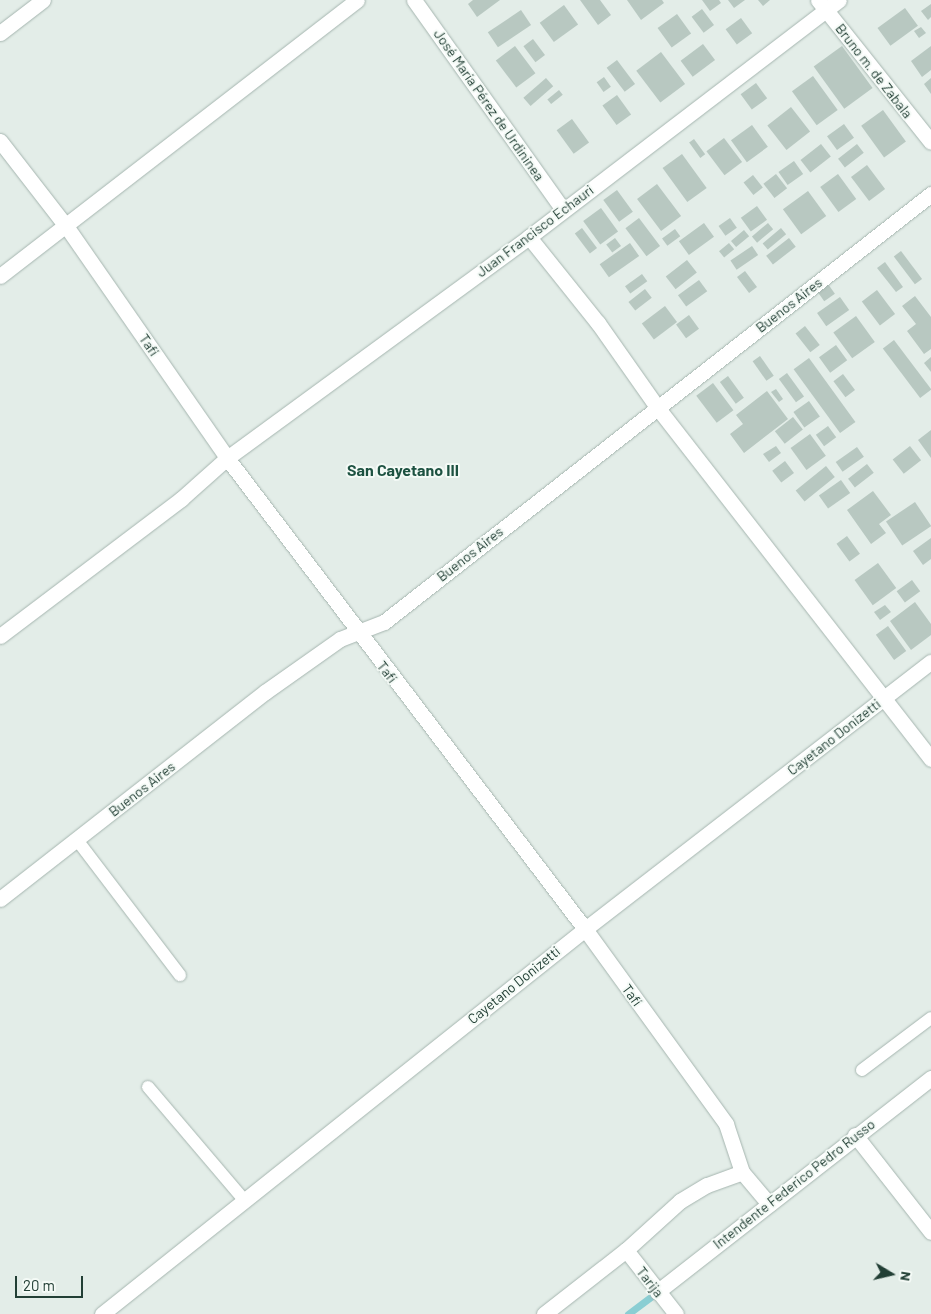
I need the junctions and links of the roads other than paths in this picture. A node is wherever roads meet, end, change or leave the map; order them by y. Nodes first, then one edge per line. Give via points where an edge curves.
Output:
1 (43, 0) edge
2 (357, 0) edge
3 (414, 0) edge
4 (839, 0) edge
5 (822, 5) edge
6 (0, 33) edge
7 (0, 141) edge
8 (931, 142) edge
9 (931, 194) edge
10 (564, 210) junction
11 (66, 226) junction
12 (529, 237) junction
13 (0, 276) edge
14 (657, 408) junction
15 (227, 458) junction
16 (356, 632) junction
17 (0, 636) edge
18 (931, 662) edge
19 (882, 700) junction
20 (931, 759) edge
21 (76, 840) junction
22 (0, 899) edge
23 (585, 929) junction
24 (180, 975) dead end
25 (931, 1018) edge
26 (862, 1070) dead end
27 (931, 1078) edge
28 (148, 1087) dead end
29 (855, 1136) junction
30 (742, 1172) junction
31 (244, 1201) junction
32 (769, 1204) junction
33 (931, 1232) edge
34 (626, 1250) junction
35 (657, 1292) junction
36 (672, 1312) edge
37 (102, 1314) edge
38 (544, 1314) edge

1 - 6 street
2 - 11 street
3 - 10 street, José María Pérez de Urdininea
4 - 5 street, Juan Francisco Echauri
5 - 8 street, Bruno m. de Zabala
5 - 10 street, Juan Francisco Echauri
7 - 11 street, Tafí
9 - 14 street, Buenos Aires
10 - 12 street, Juan Francisco Echauri
11 - 13 street
11 - 15 street, Tafí
12 - 14 street via 598,322
12 - 15 street, Juan Francisco Echauri
14 - 16 street, Buenos Aires via 384,622
14 - 19 street
15 - 16 street, Tafí
15 - 17 street, Juan Francisco Echauri via 181,499
16 - 21 street, Buenos Aires via 340,639 265,692
16 - 23 street, Tafí
18 - 19 street, Cayetano Donizetti
19 - 20 street
19 - 23 street, Cayetano Donizetti
21 - 22 street, Buenos Aires
21 - 24 lane
23 - 30 street, Tafí via 726,1124
23 - 31 street, Cayetano Donizetti
25 - 26 lane
27 - 29 street, Intendente Federico Pedro Russo
28 - 31 lane
29 - 32 street, Intendente Federico Pedro Russo
29 - 33 street
30 - 32 street, Tafí
30 - 34 street via 707,1185 680,1201
31 - 37 street, Cayetano Donizetti
32 - 35 street, Intendente Federico Pedro Russo
34 - 35 street, Tarija
34 - 38 street
35 - 36 street, Tarija

